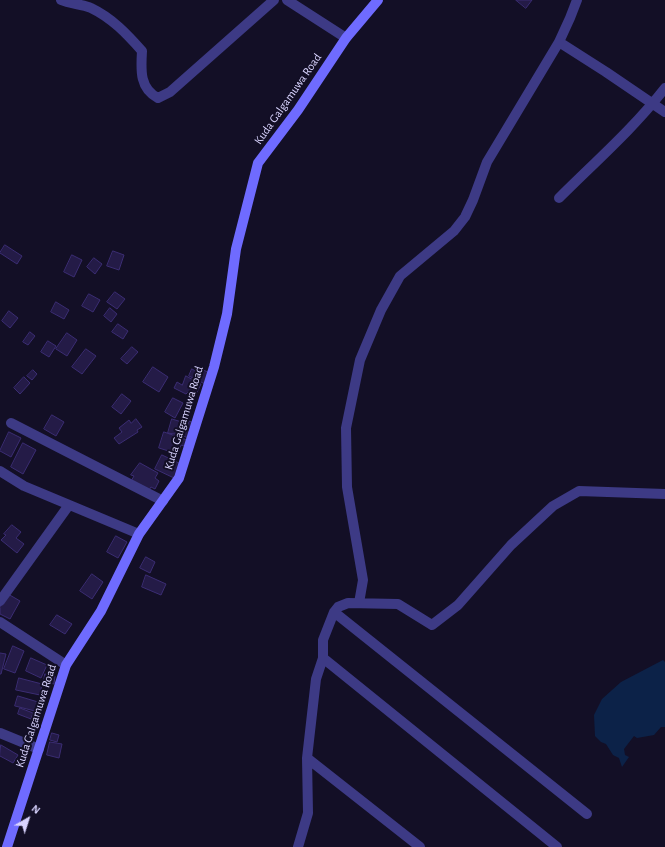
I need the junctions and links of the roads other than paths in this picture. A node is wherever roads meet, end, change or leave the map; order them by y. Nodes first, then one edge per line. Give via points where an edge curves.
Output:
1 (61, 0) edge
2 (274, 0) edge
3 (287, 0) edge
4 (378, 0) edge
5 (577, 0) edge
6 (346, 38) junction
7 (559, 42) junction
8 (665, 88) edge
9 (652, 104) junction
10 (665, 112) edge
11 (559, 198) dead end
12 (11, 423) dead end
13 (0, 471) edge
14 (665, 494) edge
15 (163, 501) junction
16 (68, 505) junction
17 (139, 534) junction
18 (0, 601) edge
19 (358, 603) junction
20 (334, 612) junction
21 (0, 622) edge
22 (323, 658) junction
23 (66, 665) junction
24 (0, 733) edge
25 (39, 749) junction
26 (307, 758) junction
27 (587, 814) dead end
28 (7, 847) edge
29 (298, 847) edge
30 (420, 847) edge
31 (557, 847) edge

1 - 2 street via 90,8 111,19 127,34 142,51 141,77 151,94 158,98 170,92
3 - 6 street
4 - 6 street, Kuda Galgamuwa Road
5 - 7 street
6 - 15 street, Kuda Galgamuwa Road via 298,110 258,163 236,249 227,314 214,367 179,478
7 - 9 street
7 - 19 street via 487,162 465,217 454,231 400,276 381,310 360,360 346,428 347,487 363,580
8 - 9 street
9 - 10 street
9 - 11 street
12 - 15 street
13 - 16 street via 24,486
14 - 19 street via 579,491 554,506 511,545 458,605 432,625 398,604
15 - 17 street, Kuda Galgamuwa Road
16 - 17 street
16 - 18 street
17 - 23 street, Kuda Galgamuwa Road via 101,611
19 - 20 street via 348,602
20 - 22 street via 323,640
20 - 27 street
21 - 23 street
22 - 26 street via 316,679
22 - 31 street
23 - 25 street, Kuda Galgamuwa Road
24 - 25 street
25 - 28 street, Kuda Galgamuwa Road
26 - 29 street via 308,813
26 - 30 street

